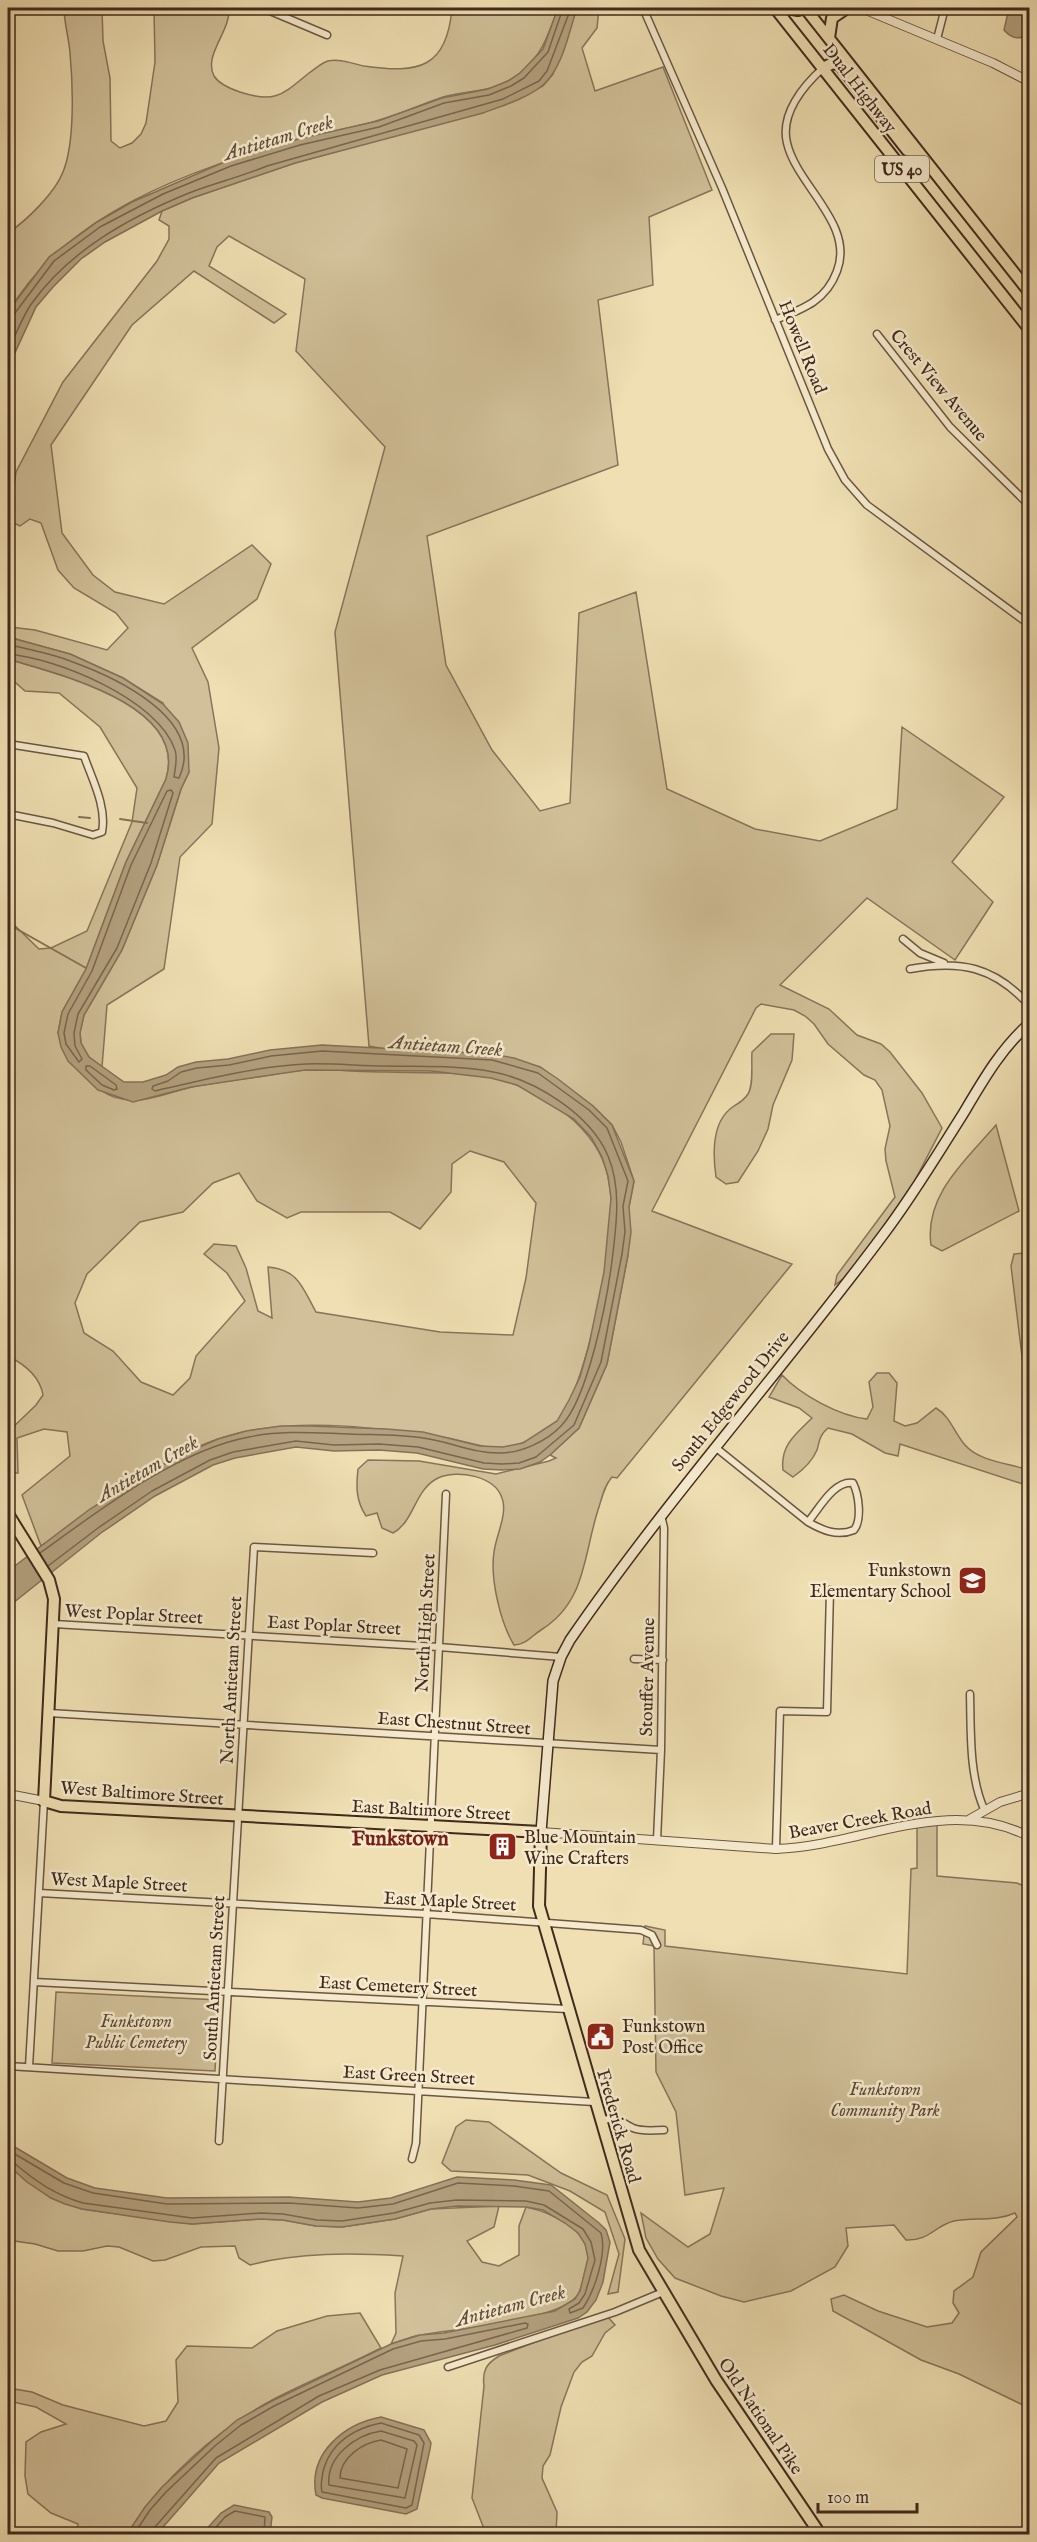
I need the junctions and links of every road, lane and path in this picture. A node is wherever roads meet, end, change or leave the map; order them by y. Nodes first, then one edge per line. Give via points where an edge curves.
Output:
1 (263, 8) edge
2 (643, 8) edge
3 (776, 8) edge
4 (788, 8) edge
5 (806, 8) edge
6 (847, 8) edge
7 (861, 8) edge
8 (945, 8) edge
9 (327, 35) dead end
10 (829, 38) junction
11 (937, 39) junction
12 (823, 68) junction
13 (1029, 82) edge
14 (924, 159) junction
15 (1029, 293) edge
16 (775, 320) junction
17 (1029, 330) edge
18 (877, 334) dead end
19 (1029, 506) edge
20 (1029, 625) edge
21 (8, 744) edge
22 (8, 814) edge
23 (903, 939) dead end
24 (947, 964) junction
25 (910, 969) dead end
26 (1029, 1006) edge
27 (1029, 1023) edge
28 (714, 1446) junction
29 (446, 1494) dead end
30 (8, 1514) edge
31 (661, 1515) junction
32 (808, 1522) junction
33 (373, 1553) dead end
34 (830, 1590) dead end
35 (54, 1624) junction
36 (249, 1635) junction
37 (439, 1647) junction
38 (561, 1657) junction
39 (634, 1659) dead end
40 (663, 1660) junction
41 (970, 1694) dead end
42 (49, 1713) junction
43 (244, 1725) junction
44 (435, 1736) junction
45 (549, 1744) junction
46 (661, 1750) junction
47 (1029, 1793) edge
48 (8, 1794) edge
49 (44, 1801) junction
50 (984, 1809) junction
51 (239, 1816) junction
52 (970, 1819) junction
53 (430, 1825) junction
54 (541, 1832) junction
55 (1029, 1837) edge
56 (657, 1840) junction
57 (776, 1849) junction
58 (39, 1893) junction
59 (233, 1904) junction
60 (426, 1914) junction
61 (542, 1921) junction
62 (657, 1945) dead end
63 (34, 1982) junction
64 (228, 1992) junction
65 (422, 2002) junction
66 (567, 2009) junction
67 (8, 2066) edge
68 (29, 2067) junction
69 (223, 2080) junction
70 (418, 2090) junction
71 (594, 2102) junction
72 (600, 2120) junction
73 (664, 2130) dead end
74 (219, 2141) dead end
75 (412, 2159) dead end
76 (663, 2292) junction
77 (676, 2314) joint
78 (448, 2367) dead end
79 (820, 2535) edge

1 - 9 street
2 - 16 street, Howell Road
3 - 12 main road, Dual Highway / US 40
4 - 5 main road
5 - 10 main road, Dual Highway / US 40
6 - 10 main road via 832,18
7 - 11 street
8 - 11 street
10 - 14 main road, Dual Highway / US 40
11 - 13 street
12 - 14 main road via 833,63 840,65 907,150
12 - 16 street via 809,80 792,108 787,142 799,171 836,232 839,268 815,303
12 - 17 main road, Dual Highway / US 40
14 - 15 main road, Dual Highway / US 40
16 - 20 street, Howell Road via 828,449 855,492 881,516
18 - 19 street, Crest View Avenue via 950,427
21 - 22 street via 84,756 101,807 102,832 93,835
23 - 24 street via 920,953
24 - 25 street
24 - 26 street via 986,973
27 - 28 main road, South Edgewood Drive via 991,1069 883,1235
28 - 31 main road, South Edgewood Drive
28 - 32 street
29 - 37 street, North High Street
30 - 35 main road via 49,1580
31 - 38 main road, South Edgewood Drive via 586,1616
31 - 40 street, Stouffer Avenue
32 - 32 street via 836,1488 853,1484 859,1523 854,1530 833,1533
33 - 36 street, North Antietam Street via 254,1547
34 - 57 street via 827,1712 780,1711
35 - 36 street, West Poplar Street
35 - 42 main road
36 - 37 street, East Poplar Street
36 - 43 street, North Antietam Street
37 - 38 street, East Poplar Street
37 - 44 street, North High Street
38 - 45 main road, South Edgewood Drive via 553,1681
39 - 40 street
40 - 46 street, Stouffer Avenue
41 - 50 street via 972,1749
42 - 43 street, East Chestnut Street
42 - 49 main road
43 - 44 street, East Chestnut Street
43 - 51 street, North Antietam Street
44 - 45 street, East Chestnut Street
44 - 53 street, North High Street
45 - 46 street, East Chestnut Street
45 - 54 main road, South Edgewood Drive
46 - 56 street, Stouffer Avenue
47 - 50 street
48 - 49 street, West Baltimore Street
49 - 51 main road, West Baltimore Street via 61,1806
49 - 58 street
50 - 52 street
51 - 53 main road, East Baltimore Street
51 - 59 street, South Antietam Street
52 - 55 street, Beaver Creek Road via 991,1822
52 - 57 street, Beaver Creek Road via 926,1822 810,1846
53 - 54 main road, East Baltimore Street
53 - 60 street, North High Street
54 - 56 street, East Baltimore Street
54 - 61 main road, Frederick Road via 538,1906
56 - 57 street, Beaver Creek Road
58 - 59 street, West Maple Street
58 - 63 street
59 - 60 street, East Maple Street
59 - 64 street, South Antietam Street
60 - 61 street, East Maple Street
60 - 65 street, North High Street
61 - 62 street, East Maple Street via 642,1930 652,1935
61 - 66 main road, Frederick Road
63 - 64 street, East Cemetery Street
63 - 68 street
64 - 65 street, East Cemetery Street
64 - 69 street, South Antietam Street
65 - 66 street, East Cemetery Street
65 - 70 street, North High Street
66 - 71 main road, Frederick Road
67 - 68 street, East Green Street
68 - 69 street, East Green Street
69 - 70 street, East Green Street
69 - 74 street, South Antietam Street
70 - 71 street, East Green Street
70 - 75 street, North High Street
71 - 72 main road, Frederick Road
72 - 73 street via 614,2118 642,2130
72 - 76 main road, Frederick Road via 633,2236
76 - 77 main road, Frederick Road
76 - 78 street via 615,2312
77 - 79 main road, Old National Pike

